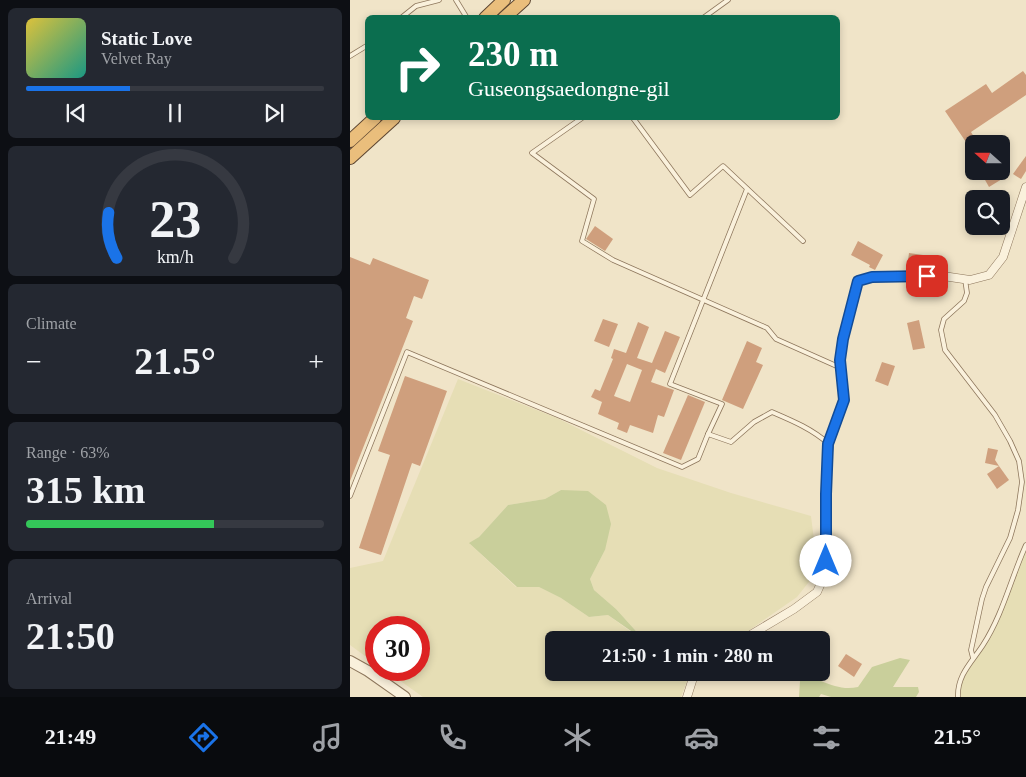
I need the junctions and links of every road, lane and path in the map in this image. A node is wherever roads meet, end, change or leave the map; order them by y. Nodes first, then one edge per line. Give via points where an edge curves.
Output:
1 (439, 0) edge
2 (456, 0) edge
3 (504, 0) edge
4 (524, 0) edge
5 (728, 0) edge
6 (405, 15) edge
7 (465, 15) edge
8 (488, 15) edge
9 (507, 15) edge
10 (708, 15) edge
11 (365, 47) edge
12 (350, 56) edge
13 (373, 120) edge
14 (392, 120) edge
15 (579, 120) edge
16 (634, 120) edge
17 (350, 140) edge
18 (350, 158) edge
19 (1026, 187) edge
20 (747, 189) junction
21 (803, 241) dead end
22 (965, 279) junction
23 (702, 299) junction
24 (841, 368) junction
25 (708, 434) junction
26 (828, 444) junction
27 (350, 496) edge
28 (1026, 545) edge
29 (757, 631) edge
30 (973, 658) junction
31 (350, 661) edge
32 (692, 681) edge
33 (405, 697) edge
34 (687, 697) edge
35 (958, 697) edge

1 - 6 lane via 416,6
2 - 7 lane
3 - 8 highway
4 - 9 highway
5 - 10 lane
11 - 12 lane
13 - 17 highway
14 - 18 highway
15 - 23 lane via 532,153 594,199 582,241 613,260
16 - 20 lane via 690,195 723,166
19 - 22 street via 1003,257 989,275
20 - 21 lane
20 - 23 lane
22 - 24 street via 894,276 858,281 843,339
22 - 30 lane via 967,293 964,301 944,319 941,330 945,350 995,415 1010,441 1022,482 1010,538 982,599 971,650
23 - 24 lane via 767,328 776,339
23 - 25 lane via 670,384 722,404
24 - 26 street via 844,400
25 - 26 lane via 731,442 754,422 772,412 816,433
25 - 27 lane via 698,459 682,467 407,352
26 - 29 street via 826,572 817,592
28 - 30 lane via 1000,614
30 - 35 lane via 961,677
31 - 33 street
32 - 34 street

